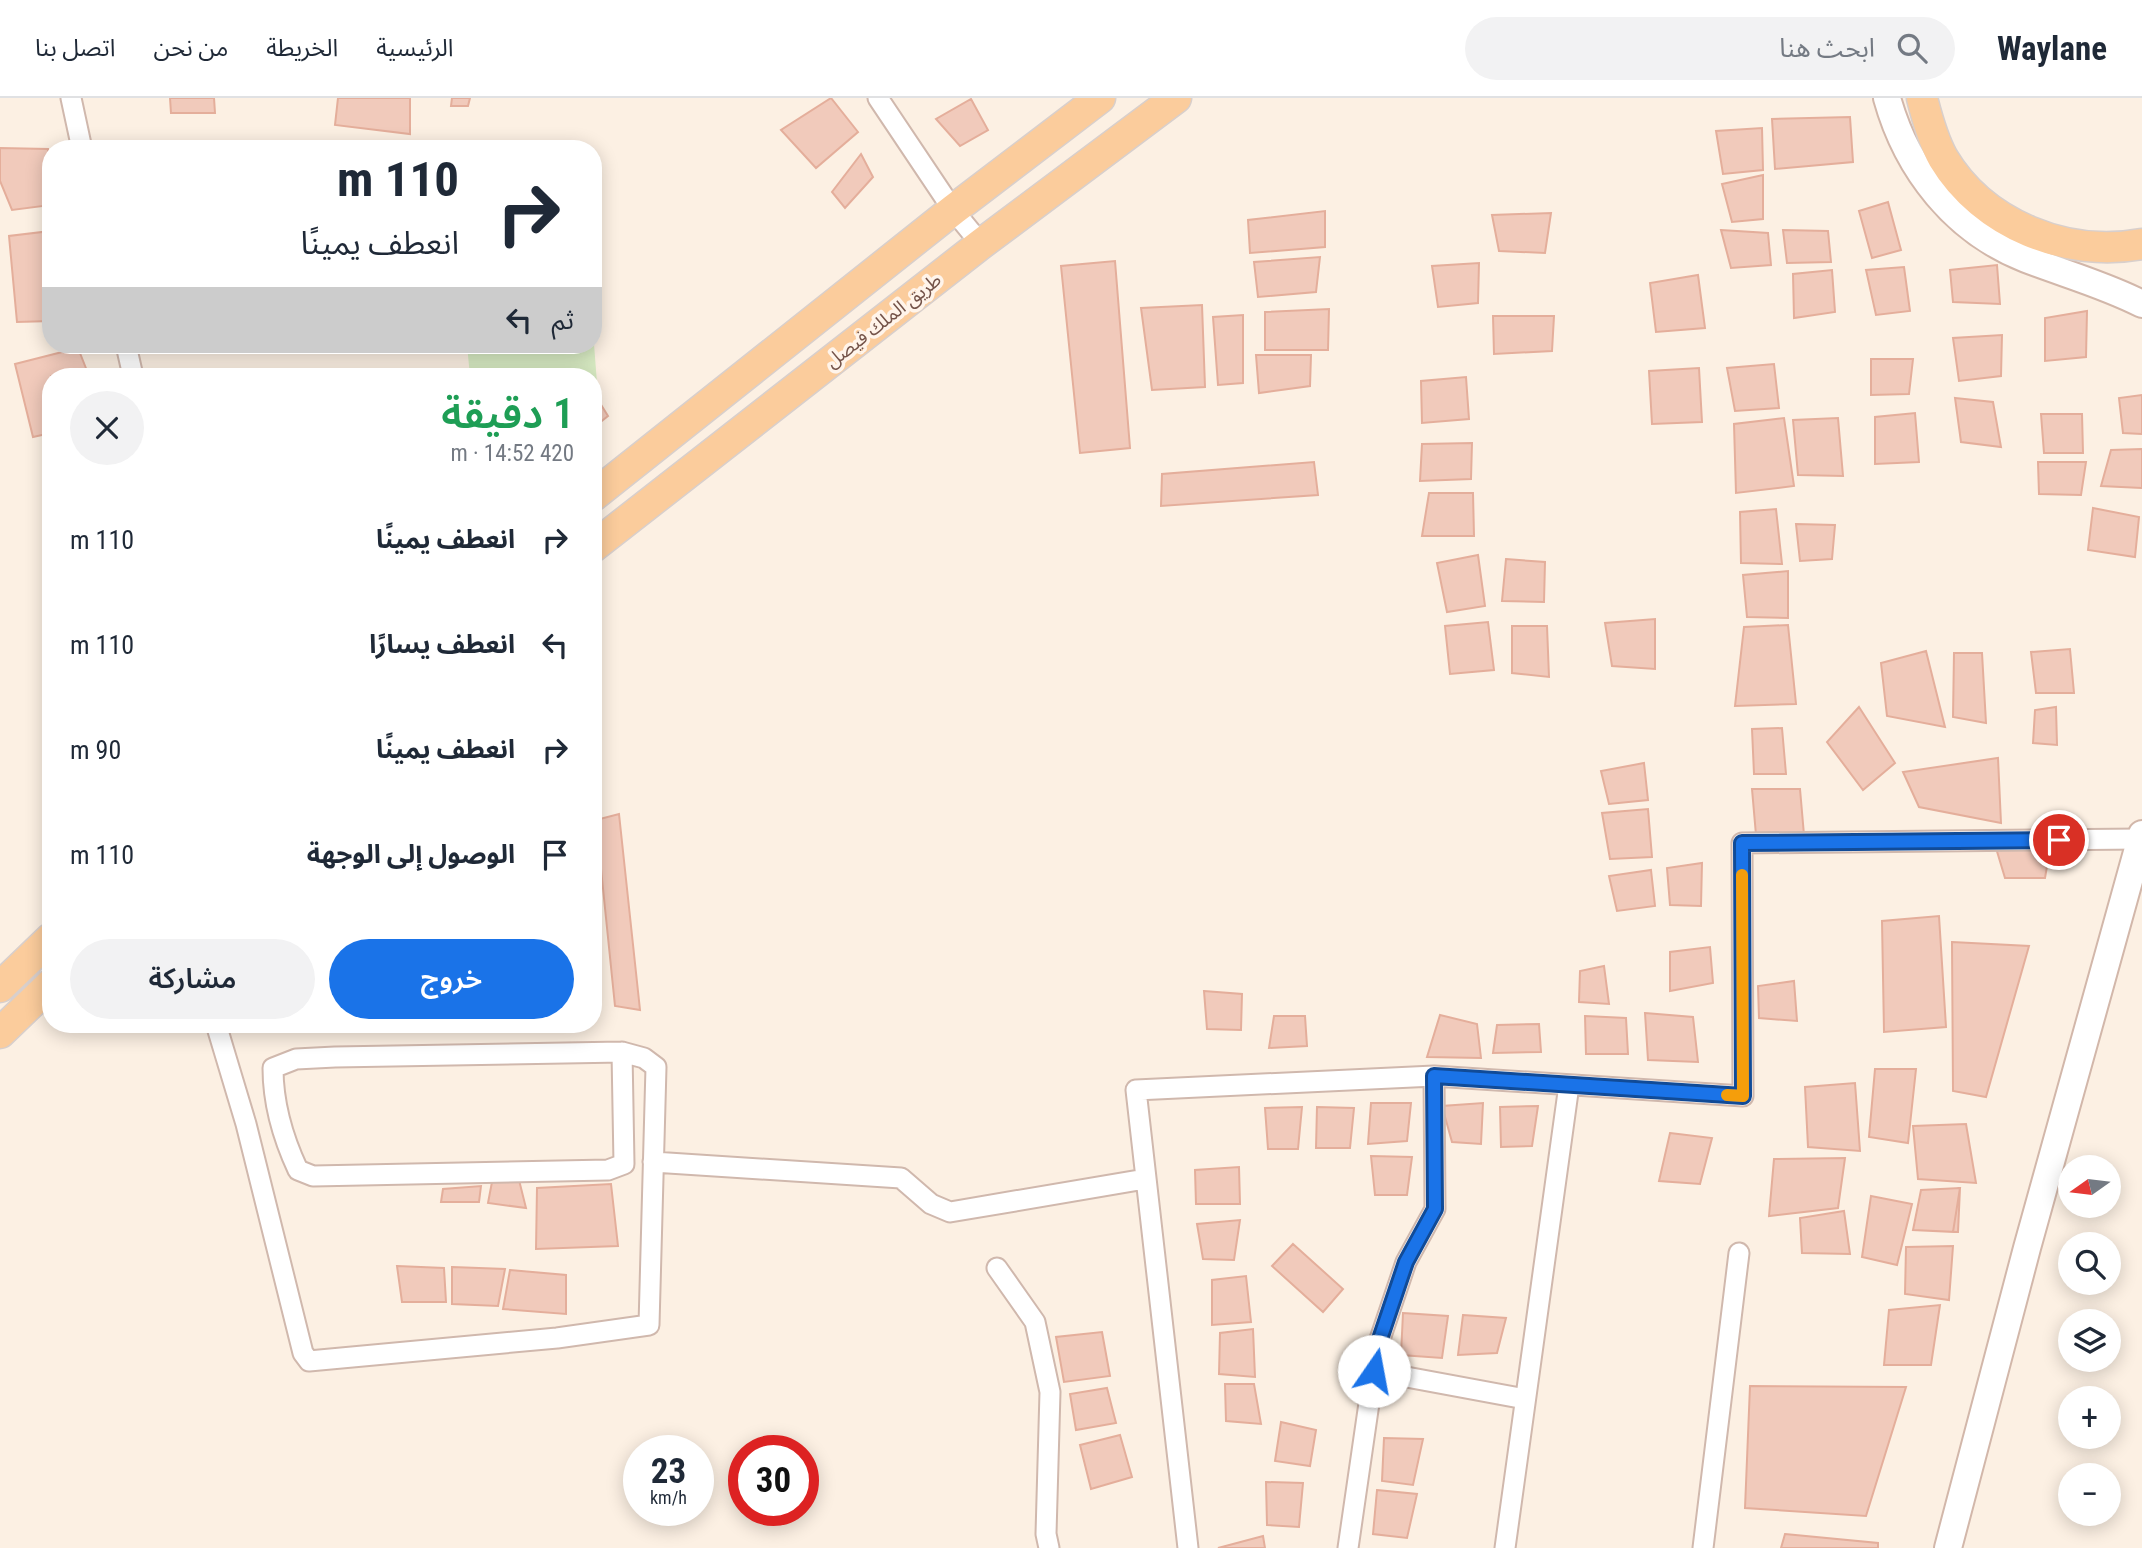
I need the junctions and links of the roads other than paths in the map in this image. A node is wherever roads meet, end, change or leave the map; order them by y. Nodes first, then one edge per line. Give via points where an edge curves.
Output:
1 (71, 98) edge
2 (878, 98) edge
3 (1100, 98) edge
4 (1176, 98) edge
5 (1887, 98) edge
6 (1922, 98) edge
7 (80, 140) edge
8 (953, 210) junction
9 (981, 244) junction
10 (2142, 244) edge
11 (2142, 304) edge
12 (602, 489) edge
13 (602, 540) edge
14 (2141, 836) edge
15 (42, 946) edge
16 (0, 987) edge
17 (42, 993) edge
18 (0, 1033) edge
19 (219, 1033) edge
20 (622, 1052) junction
21 (1434, 1076) junction
22 (1569, 1085) junction
23 (653, 1162) junction
24 (1146, 1179) junction
25 (1740, 1254) dead end
26 (997, 1268) dead end
27 (1374, 1371) junction
28 (1525, 1399) junction
29 (1049, 1548) edge
30 (1188, 1548) edge
31 (1348, 1548) edge
32 (1505, 1548) edge
33 (1703, 1548) edge
34 (1948, 1548) edge

1 - 7 street
2 - 8 street
3 - 8 main road
4 - 9 main road, طريق الملك فيصل
5 - 11 street via 1914,166 1944,205 1983,237 2023,258
6 - 10 main road via 1943,158 1968,191 2015,226 2063,244 2116,249
8 - 9 street
8 - 12 main road
9 - 13 main road, طريق الملك فيصل
14 - 22 street via 1742,843 1743,1096
14 - 34 street
15 - 16 main road
17 - 18 main road
19 - 23 street via 303,1353 309,1361 649,1325
20 - 20 street via 624,1164 608,1170 313,1176 298,1170 293,1160 273,1093 273,1068 296,1059
20 - 23 street via 656,1067
21 - 22 street
21 - 24 street via 1136,1090
21 - 27 street via 1435,1209 1406,1262 1377,1348
22 - 28 street
23 - 24 street via 901,1178 931,1204 950,1212
24 - 30 street
25 - 33 street
26 - 29 street via 1035,1322 1050,1392
27 - 28 street
27 - 31 street
28 - 32 street

